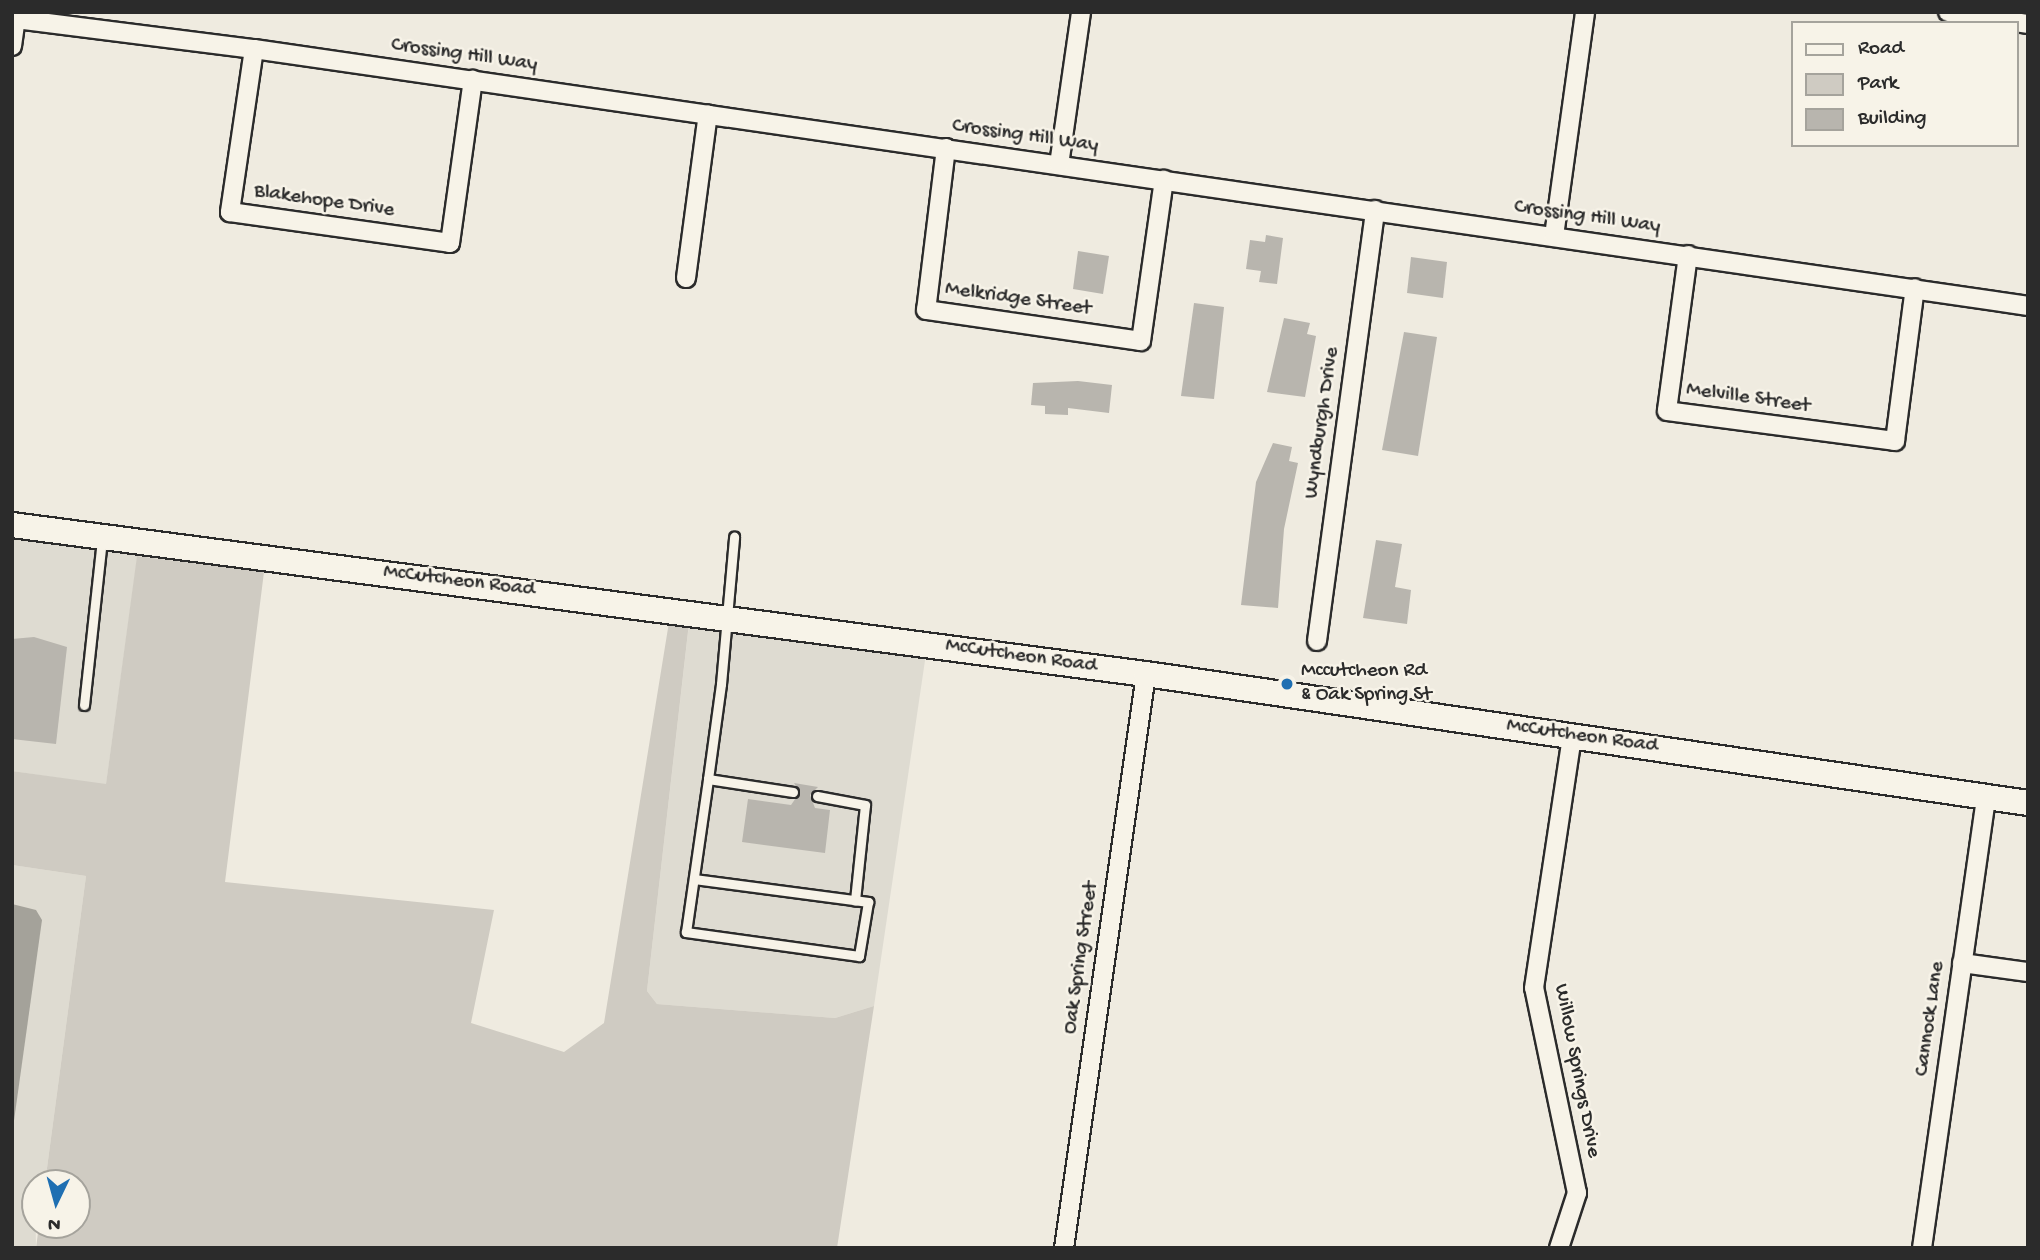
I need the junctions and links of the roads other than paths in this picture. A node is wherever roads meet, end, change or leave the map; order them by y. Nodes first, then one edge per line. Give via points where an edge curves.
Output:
1 (1081, 12) edge
2 (1585, 12) edge
3 (1948, 12) edge
4 (2008, 21) edge
5 (12, 46) edge
6 (254, 49) junction
7 (473, 80) junction
8 (708, 114) junction
9 (946, 148) junction
10 (1059, 165) junction
11 (1164, 180) junction
12 (1375, 210) junction
13 (1554, 236) junction
14 (1688, 255) junction
15 (686, 278) dead end
16 (1915, 288) junction
17 (2028, 306) edge
18 (12, 525) edge
19 (102, 537) junction
20 (734, 537) dead end
21 (727, 617) junction
22 (1317, 641) dead end
23 (1146, 674) junction
24 (84, 705) dead end
25 (1572, 736) junction
26 (708, 779) junction
27 (793, 792) dead end
28 (817, 796) dead end
29 (1986, 796) junction
30 (2028, 803) edge
31 (694, 878) junction
32 (855, 900) junction
33 (1962, 963) junction
34 (2028, 972) edge
35 (1064, 1248) edge
36 (1559, 1248) edge
37 (1922, 1248) edge

1 - 10 street
2 - 13 street
3 - 4 street
5 - 6 street, Crossing Hill Way via 16,19
6 - 7 street, Crossing Hill Way
6 - 7 street, Blakehope Drive via 230,212 450,243
7 - 8 street, Crossing Hill Way
8 - 9 street, Crossing Hill Way
8 - 15 street
9 - 10 street, Crossing Hill Way
9 - 11 street, Melkridge Street via 926,310 1141,341
10 - 11 street, Crossing Hill Way
11 - 12 street, Crossing Hill Way
12 - 13 street, Crossing Hill Way
12 - 22 street, Wyndburgh Drive
13 - 14 street, Crossing Hill Way
14 - 16 street, Crossing Hill Way
14 - 16 street, Melville Street via 1667,411 1895,441
16 - 17 street, Crossing Hill Way
18 - 19 main road, McCutcheon Road
19 - 21 main road, McCutcheon Road
19 - 24 lane
20 - 21 lane
21 - 23 main road, McCutcheon Road
21 - 26 lane
23 - 25 main road, McCutcheon Road
23 - 35 street, Oak Spring Street
25 - 29 main road, McCutcheon Road
25 - 36 street, Willow Springs Drive via 1534,988 1577,1193
26 - 27 lane
26 - 31 lane
28 - 32 lane via 865,805
29 - 30 main road, McCutcheon Road
29 - 33 street, Cannock Lane
31 - 32 lane
31 - 32 lane via 686,932 859,956 868,902
33 - 34 street
33 - 37 street, Cannock Lane

